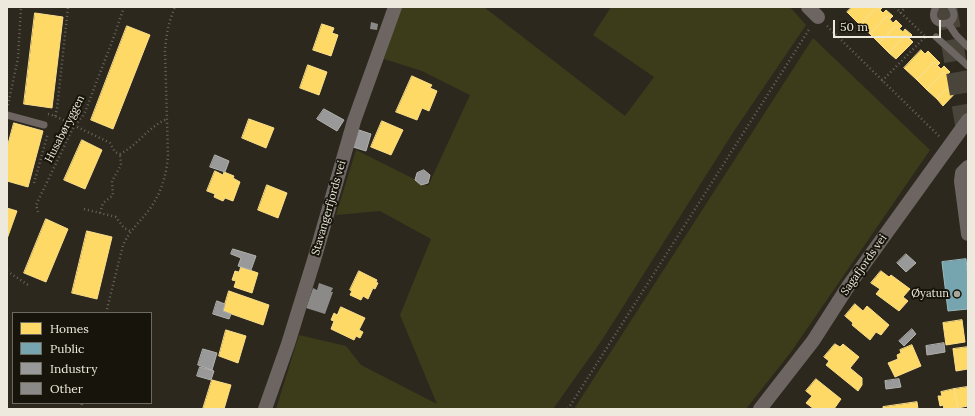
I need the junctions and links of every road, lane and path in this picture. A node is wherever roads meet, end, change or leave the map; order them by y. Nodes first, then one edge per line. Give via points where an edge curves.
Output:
1 (21, 7) edge
2 (68, 7) edge
3 (124, 7) edge
4 (175, 7) edge
5 (395, 7) edge
6 (906, 7) edge
7 (936, 7) edge
8 (951, 7) edge
9 (813, 12) edge
10 (900, 13) dead end
11 (948, 23) junction
12 (926, 36) dead end
13 (936, 37) dead end
14 (968, 47) edge
15 (968, 66) edge
16 (882, 81) junction
17 (7, 108) edge
18 (7, 114) edge
19 (167, 119) junction
20 (52, 120) dead end
21 (968, 120) edge
22 (46, 128) joint
23 (90, 134) dead end
24 (949, 145) junction
25 (120, 154) junction
26 (967, 167) edge
27 (34, 183) dead end
28 (84, 209) dead end
29 (38, 212) dead end
30 (100, 213) junction
31 (130, 232) junction
32 (968, 234) edge
33 (7, 271) edge
34 (28, 284) dead end
35 (106, 312) edge
36 (265, 409) edge
37 (568, 409) edge
38 (760, 409) edge

1 - 17 path via 18,58
2 - 20 path, Husabøryggen via 57,109
3 - 29 path, Husabøryggen via 85,112 74,126 41,192 36,205
4 - 19 path via 165,45
5 - 36 street, Stavangerfjords vei via 354,121 288,344
6 - 10 path
7 - 11 lane via 933,12 934,18 937,22
8 - 11 lane via 954,14
9 - 16 path
9 - 37 path
11 - 14 lane
12 - 16 path
13 - 15 lane
16 - 24 path
18 - 22 lane
19 - 25 path via 156,124
19 - 31 path via 168,157 162,187 155,202
21 - 24 street, Sagafjords vei
22 - 27 path, Husabøryggen
23 - 25 path via 110,143 115,152
24 - 38 street, Sagafjords vei via 849,285 813,341
25 - 30 path via 121,165 112,181 114,195 103,203
26 - 32 street via 962,173 961,181
28 - 30 path
30 - 31 path via 116,217
31 - 35 path via 123,246
33 - 34 path

